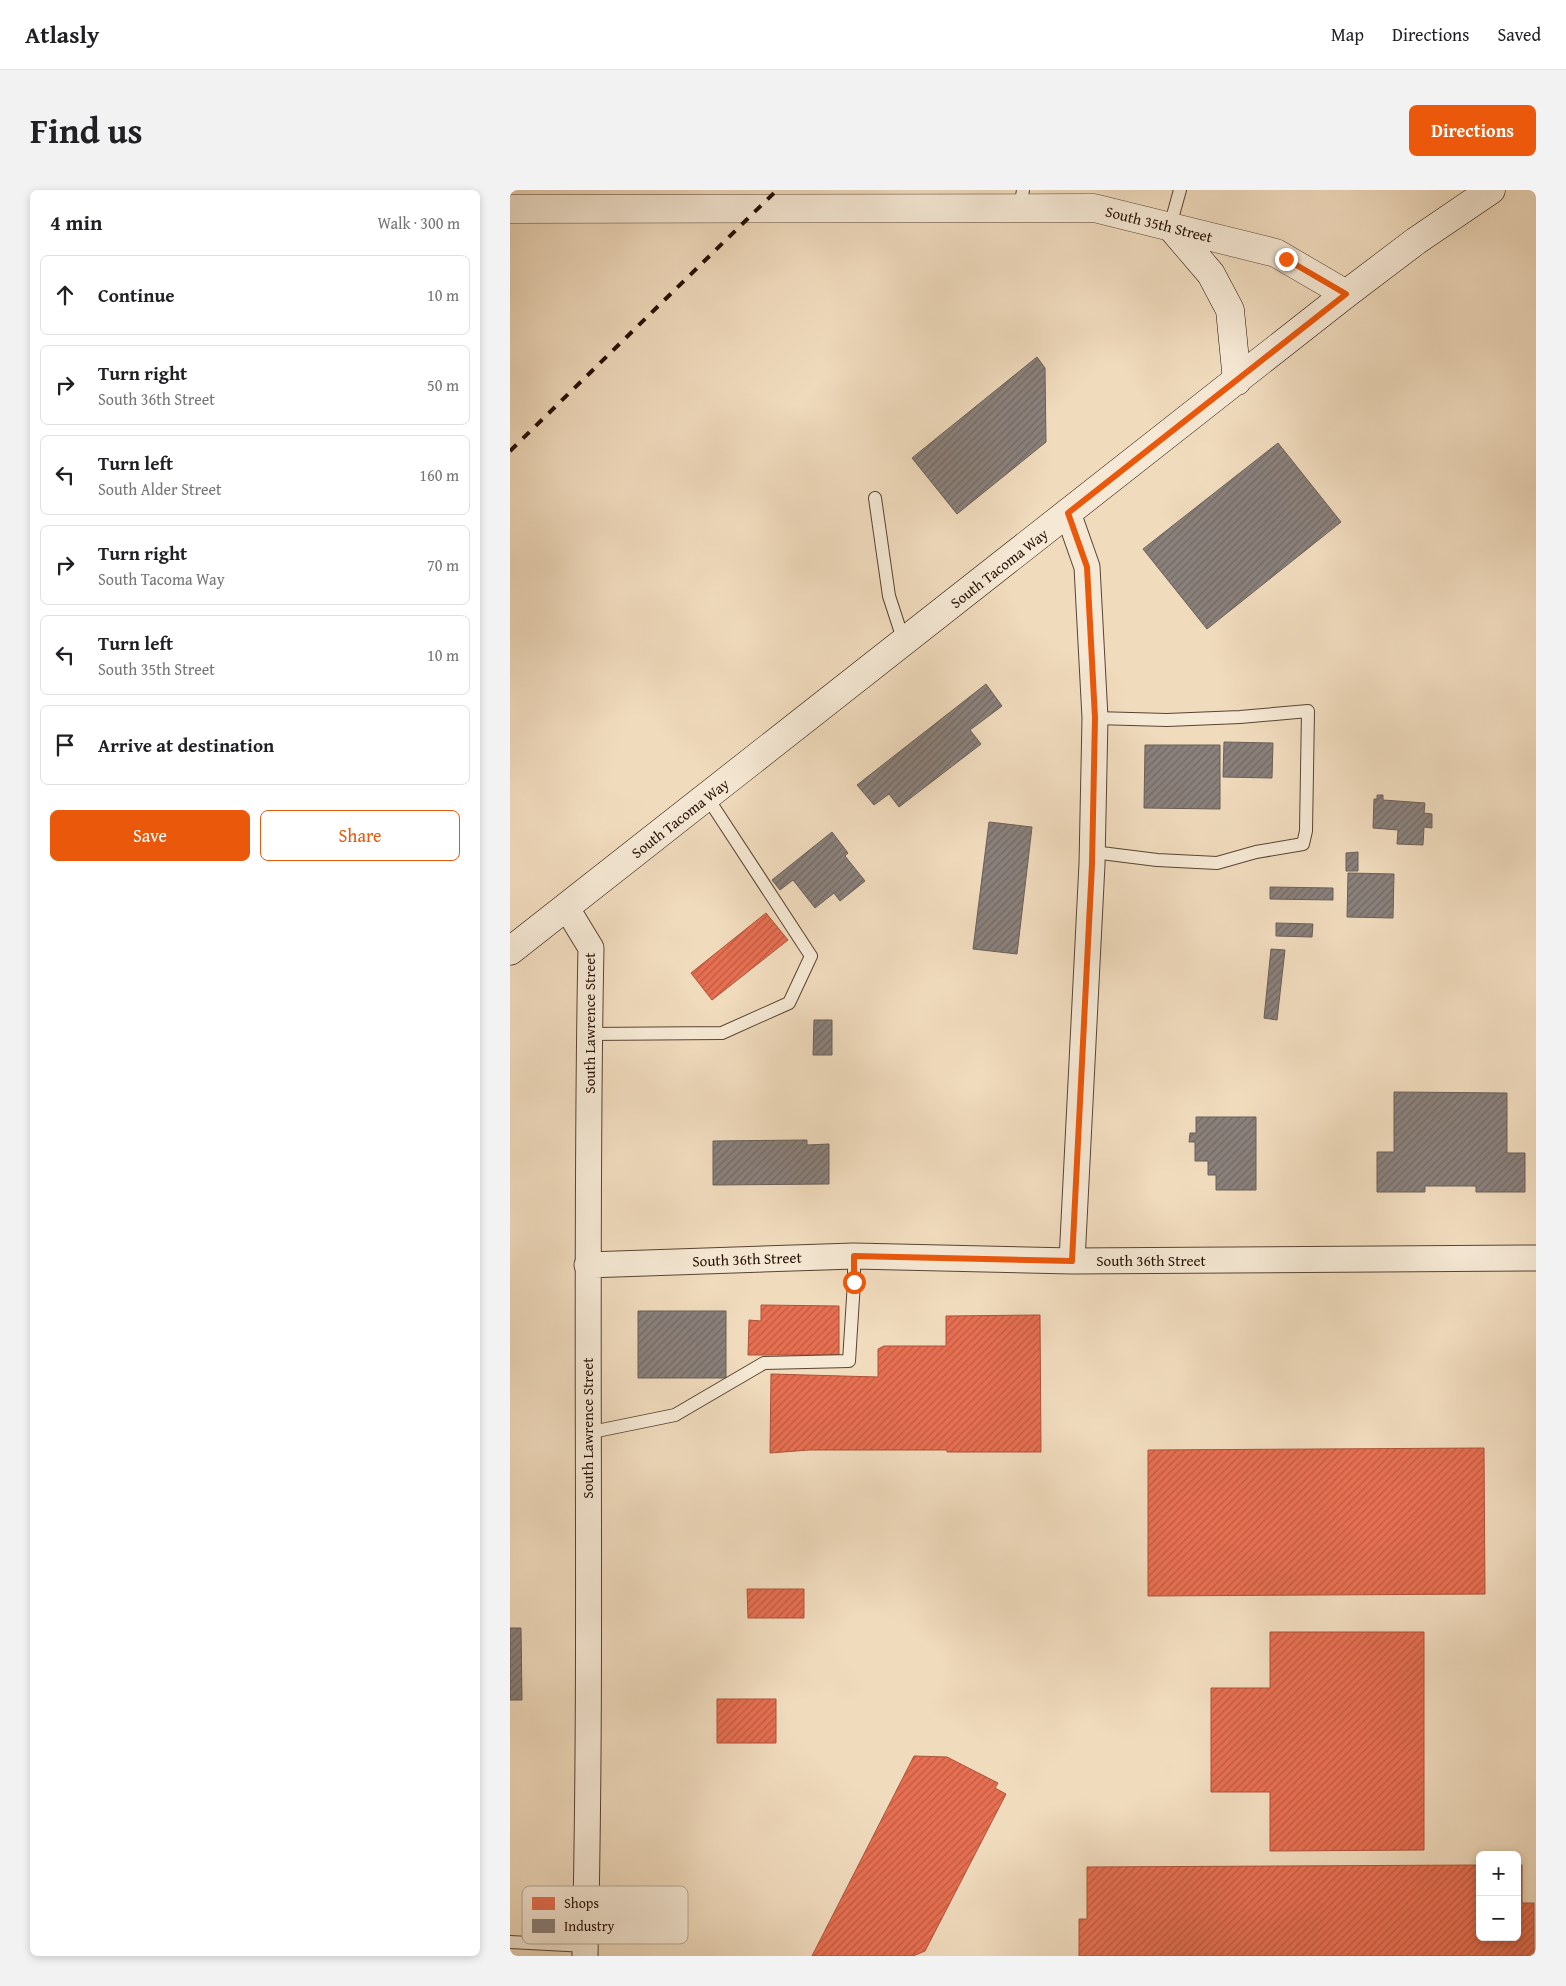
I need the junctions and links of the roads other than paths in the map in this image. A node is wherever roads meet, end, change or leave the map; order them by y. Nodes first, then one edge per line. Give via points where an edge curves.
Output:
1 (1180, 190) edge
2 (1491, 190) edge
3 (676, 199) edge
4 (1022, 199) edge
5 (510, 209) edge
6 (1170, 226) junction
7 (1346, 294) junction
8 (1237, 381) junction
9 (875, 498) dead end
10 (1068, 513) junction
11 (904, 642) junction
12 (1095, 718) junction
13 (707, 797) junction
14 (1092, 852) junction
15 (566, 907) junction
16 (510, 951) edge
17 (589, 1034) junction
18 (854, 1256) junction
19 (1536, 1258) edge
20 (1072, 1261) junction
21 (587, 1265) junction
22 (588, 1433) junction
23 (587, 1886) edge
24 (527, 1944) edge
25 (586, 1951) edge

1 - 6 lane
2 - 7 main road, South Tacoma Way
3 - 4 main road, South 35th Street
3 - 5 main road, South 35th Street
4 - 6 main road, South 35th Street via 1094,208
6 - 7 main road, South 35th Street via 1276,253
6 - 8 main road via 1211,274 1230,310
7 - 8 main road, South Tacoma Way
8 - 10 main road, South Tacoma Way
9 - 11 lane via 889,596
10 - 11 main road, South Tacoma Way
10 - 12 street via 1087,567
11 - 13 main road, South Tacoma Way
12 - 14 street
12 - 14 lane via 1167,720 1308,711 1306,831 1303,844 1217,864
13 - 15 main road, South Tacoma Way
13 - 17 lane via 811,956 789,1003 722,1033
14 - 20 street
15 - 16 main road, South Tacoma Way
15 - 17 street, South Lawrence Street via 591,948
17 - 21 street, South Lawrence Street
18 - 20 street, South 36th Street
18 - 21 street, South 36th Street
18 - 22 lane via 849,1361 764,1363 675,1415
19 - 20 street, South 36th Street
21 - 22 street, South Lawrence Street
22 - 23 street, South Lawrence Street
24 - 25 lane

